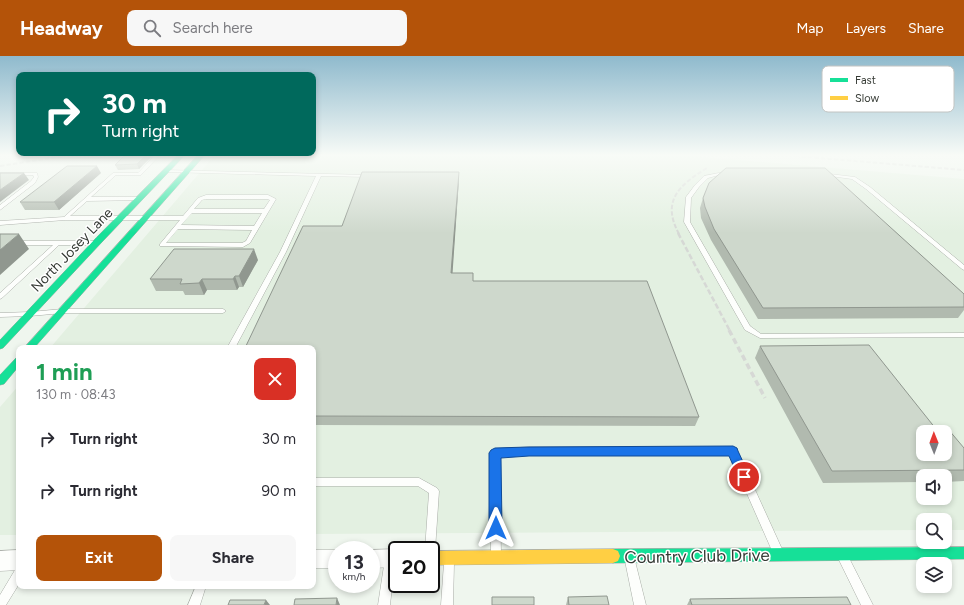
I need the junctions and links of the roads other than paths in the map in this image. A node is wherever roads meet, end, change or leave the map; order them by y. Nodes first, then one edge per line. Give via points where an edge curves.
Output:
1 (33, 182) edge
2 (106, 182) edge
3 (157, 182) edge
4 (179, 182) edge
5 (316, 182) edge
6 (701, 182) edge
7 (857, 182) edge
8 (86, 199) junction
9 (140, 199) junction
10 (0, 208) edge
11 (190, 211) junction
12 (266, 211) junction
13 (65, 218) junction
14 (121, 218) junction
15 (146, 218) junction
16 (184, 218) junction
17 (0, 223) edge
18 (176, 227) junction
19 (256, 228) junction
20 (0, 243) edge
21 (58, 243) junction
22 (96, 243) junction
23 (964, 268) edge
24 (0, 297) edge
25 (63, 311) junction
26 (223, 311) dead end
27 (30, 314) junction
28 (0, 315) edge
29 (964, 335) edge
30 (32, 345) edge
31 (233, 345) edge
32 (0, 346) edge
33 (16, 363) edge
34 (0, 381) edge
35 (316, 484) edge
36 (431, 541) edge
37 (964, 553) edge
38 (841, 554) junction
39 (779, 555) junction
40 (629, 556) junction
41 (440, 558) edge
42 (449, 558) junction
43 (496, 558) junction
44 (316, 559) edge
45 (328, 559) edge
46 (16, 560) edge
47 (0, 561) edge
48 (16, 579) edge
49 (388, 586) edge
50 (200, 589) edge
51 (0, 604) edge
52 (194, 605) edge
53 (384, 605) edge
54 (447, 605) edge
55 (640, 605) edge
56 (867, 605) edge

1 - 10 lane
2 - 8 lane
3 - 9 main road, North Josey Lane
4 - 15 main road
5 - 31 lane via 283,252
6 - 29 lane via 688,198 687,222 747,328 760,336
7 - 23 lane
8 - 9 lane
8 - 13 lane
9 - 14 main road, North Josey Lane
11 - 12 lane
11 - 12 lane via 200,199 206,197 268,197 273,199
11 - 16 lane
12 - 19 lane
13 - 14 lane
13 - 17 lane
14 - 15 lane
14 - 22 main road, North Josey Lane
15 - 16 lane
15 - 25 main road
16 - 18 lane
18 - 19 lane
18 - 19 lane via 162,245 243,245 248,242
20 - 21 lane
21 - 22 lane
21 - 24 lane
22 - 27 main road, North Josey Lane
25 - 26 lane
25 - 27 lane
25 - 30 main road
27 - 28 lane
27 - 32 main road, North Josey Lane
33 - 34 main road
35 - 36 lane via 419,482 434,491
37 - 38 main road, Country Club Drive
38 - 39 main road, Country Club Drive
38 - 56 lane
39 - 40 main road, Country Club Drive
39 - 43 lane via 733,451 529,451 495,453
40 - 43 main road, Country Club Drive
40 - 55 lane
41 - 42 main road, Country Club Drive
42 - 43 main road, Country Club Drive
42 - 54 lane
44 - 45 street
46 - 47 street
48 - 51 lane
49 - 53 lane
50 - 52 lane

